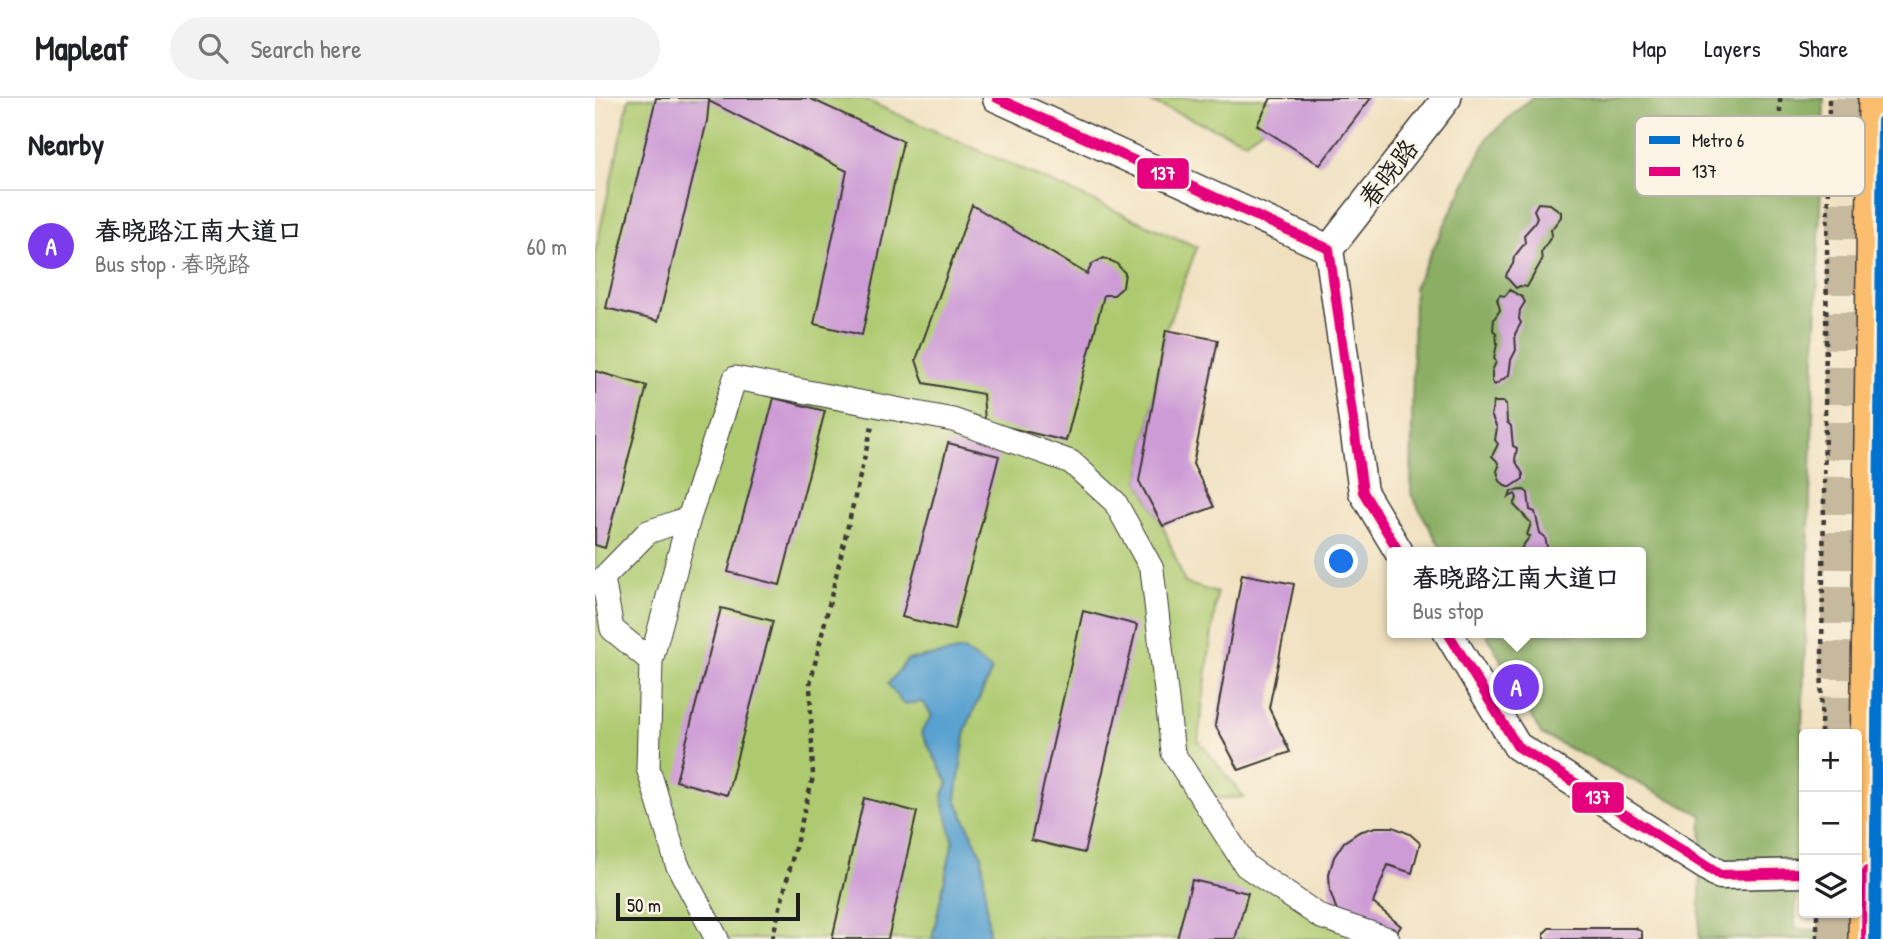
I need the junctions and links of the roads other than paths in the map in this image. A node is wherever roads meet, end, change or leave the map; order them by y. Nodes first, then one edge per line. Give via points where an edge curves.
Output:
1 (997, 98) edge
2 (1447, 98) edge
3 (1876, 98) edge
4 (1329, 249) junction
5 (689, 518) junction
6 (1396, 547) edge
7 (599, 577) edge
8 (1451, 638) edge
9 (650, 661) junction
10 (1869, 872) edge
11 (1799, 873) edge
12 (717, 939) edge
13 (1388, 939) edge
14 (1866, 939) edge

1 - 4 street
2 - 4 street, 春晓路
3 - 10 main road
4 - 6 street via 1363,492
5 - 7 street via 648,532
5 - 9 street
5 - 13 street via 735,378 953,420 1071,462 1115,502 1152,569 1173,753 1246,866 1321,917
7 - 9 street via 612,629
8 - 11 street via 1517,746 1720,875
9 - 12 street via 648,768 677,863
10 - 14 main road

